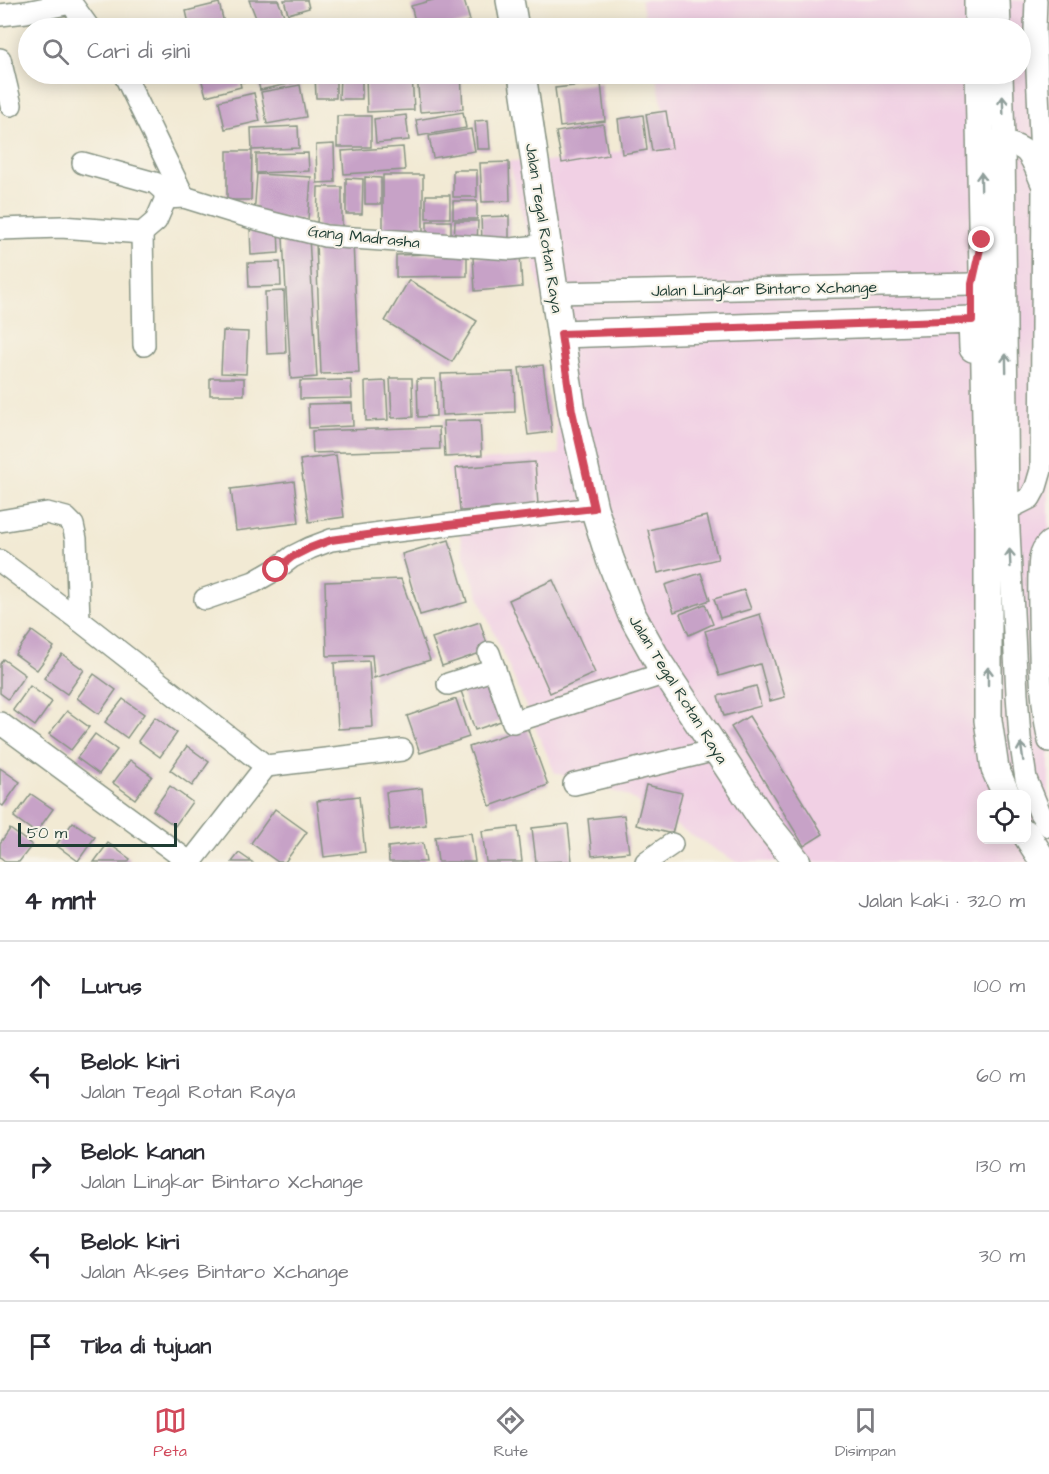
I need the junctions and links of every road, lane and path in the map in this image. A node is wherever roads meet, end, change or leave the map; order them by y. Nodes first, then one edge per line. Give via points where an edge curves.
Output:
1 (510, 0) edge
2 (978, 0) edge
3 (999, 0) edge
4 (1036, 0) edge
5 (71, 2) edge
6 (0, 15) edge
7 (82, 18) edge
8 (513, 18) edge
9 (978, 18) edge
10 (1000, 18) edge
11 (0, 59) edge
12 (129, 84) edge
13 (524, 84) edge
14 (981, 84) edge
15 (1001, 84) edge
16 (11, 105) dead end
17 (992, 141) junction
18 (83, 163) dead end
19 (1043, 186) junction
20 (175, 197) junction
21 (0, 228) edge
22 (142, 233) junction
23 (982, 240) junction
24 (548, 245) junction
25 (972, 284) junction
26 (555, 293) junction
27 (972, 320) junction
28 (561, 334) junction
29 (144, 345) dead end
30 (594, 508) junction
31 (998, 514) junction
32 (0, 521) edge
33 (1049, 542) edge
34 (0, 561) edge
35 (205, 599) dead end
36 (79, 620) junction
37 (666, 673) junction
38 (448, 684) dead end
39 (0, 723) edge
40 (1049, 741) edge
41 (402, 750) dead end
42 (716, 750) junction
43 (266, 766) junction
44 (574, 784) dead end
45 (1004, 790) edge
46 (1049, 826) edge
47 (1031, 842) edge
48 (672, 844) dead end
49 (190, 862) edge
50 (646, 862) edge
51 (797, 862) edge
52 (1044, 862) edge

1 - 8 main road
2 - 9 main road
3 - 10 street
4 - 19 street
5 - 6 street
5 - 7 street
11 - 16 street
12 - 20 street
13 - 24 main road, Jalan Tegal Rotan Raya
14 - 17 main road
17 -> 15 street
17 - 19 street via 1025,150
23 -> 17 main road
31 -> 17 street
18 - 20 street via 155,183
19 - 31 street via 1041,470 1030,498
20 - 22 street
20 - 24 street, Gang Madrasha via 325,236 512,249
21 - 22 street via 61,227
22 - 29 street
23 - 25 street
23 - 31 main road
24 - 26 main road, Jalan Tegal Rotan Raya
25 - 26 street, Jalan Lingkar Bintaro Xchange
25 - 27 street
26 - 28 main road, Jalan Tegal Rotan Raya
27 - 28 main road
27 - 31 main road via 978,501
28 - 30 main road, Jalan Tegal Rotan Raya via 572,411
30 - 35 street via 331,540 292,557 254,582
30 - 37 main road, Jalan Tegal Rotan Raya via 631,613
45 -> 31 main road via 995,769 988,720
46 -> 31 street via 1026,780
32 - 36 street via 47,513 66,518 73,525
33 - 40 street via 1040,556 1039,611 1042,698
34 - 36 street
36 - 43 street
37 - 38 street via 513,722 492,661
37 - 42 main road, Jalan Tegal Rotan Raya
39 - 49 street
41 - 43 street
42 - 44 street
42 - 51 main road, Jalan Tegal Rotan Raya
43 - 49 street
47 - 52 main road
48 - 50 street

